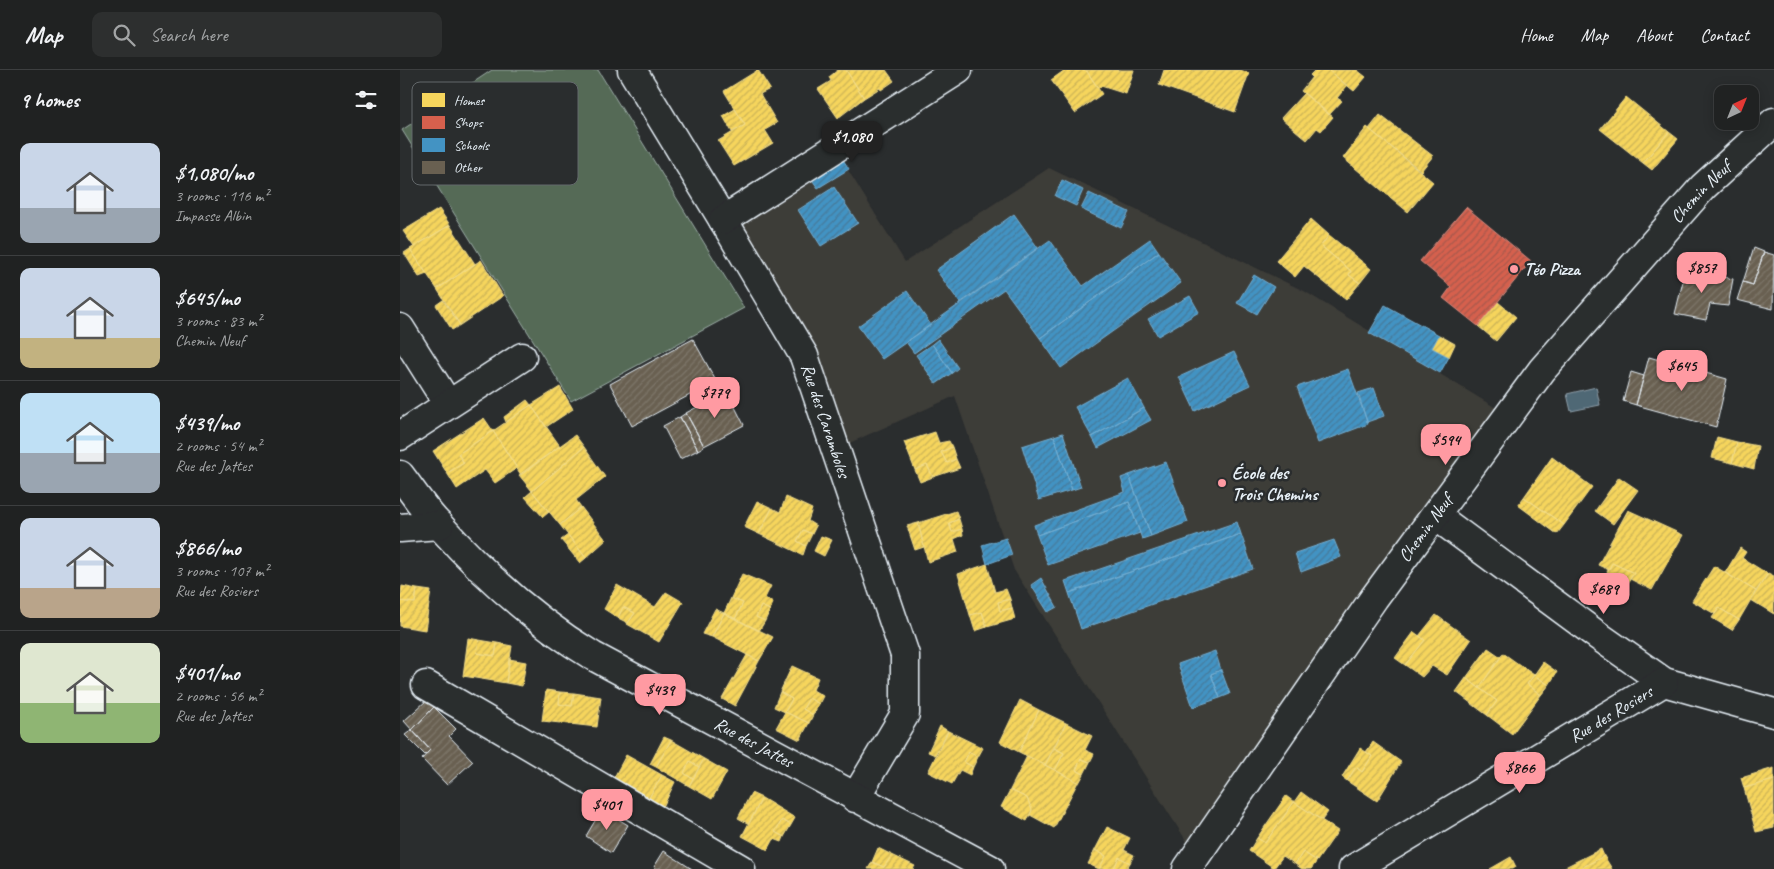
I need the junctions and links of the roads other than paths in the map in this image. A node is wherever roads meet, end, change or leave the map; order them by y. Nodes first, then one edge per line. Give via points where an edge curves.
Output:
1 (632, 70) edge
2 (958, 70) edge
3 (1774, 122) edge
4 (723, 220) junction
5 (400, 328) edge
6 (522, 357) dead end
7 (448, 404) junction
8 (400, 436) edge
9 (400, 475) edge
10 (1436, 516) junction
11 (438, 525) junction
12 (400, 528) edge
13 (1664, 682) junction
14 (426, 685) dead end
15 (1774, 713) edge
16 (855, 798) junction
17 (741, 869) edge
18 (990, 869) edge
19 (1187, 869) edge
20 (1353, 869) edge

1 - 4 street, Rue des Caramboles
2 - 4 street
3 - 10 street, Chemin Neuf via 1703,187 1542,370
4 - 16 street, Rue des Caramboles via 804,356 906,655 905,714
5 - 7 street
6 - 7 street
7 - 8 street
9 - 11 street, Rue des Jattes
10 - 13 street, Rue des Rosiers
10 - 19 street, Chemin Neuf via 1374,598
11 - 12 street
11 - 16 street, Rue des Jattes via 492,579 568,641
13 - 15 street, Rue des Rosiers
13 - 20 street, Rue des Rosiers
14 - 17 street
16 - 18 street, Rue des Jattes

